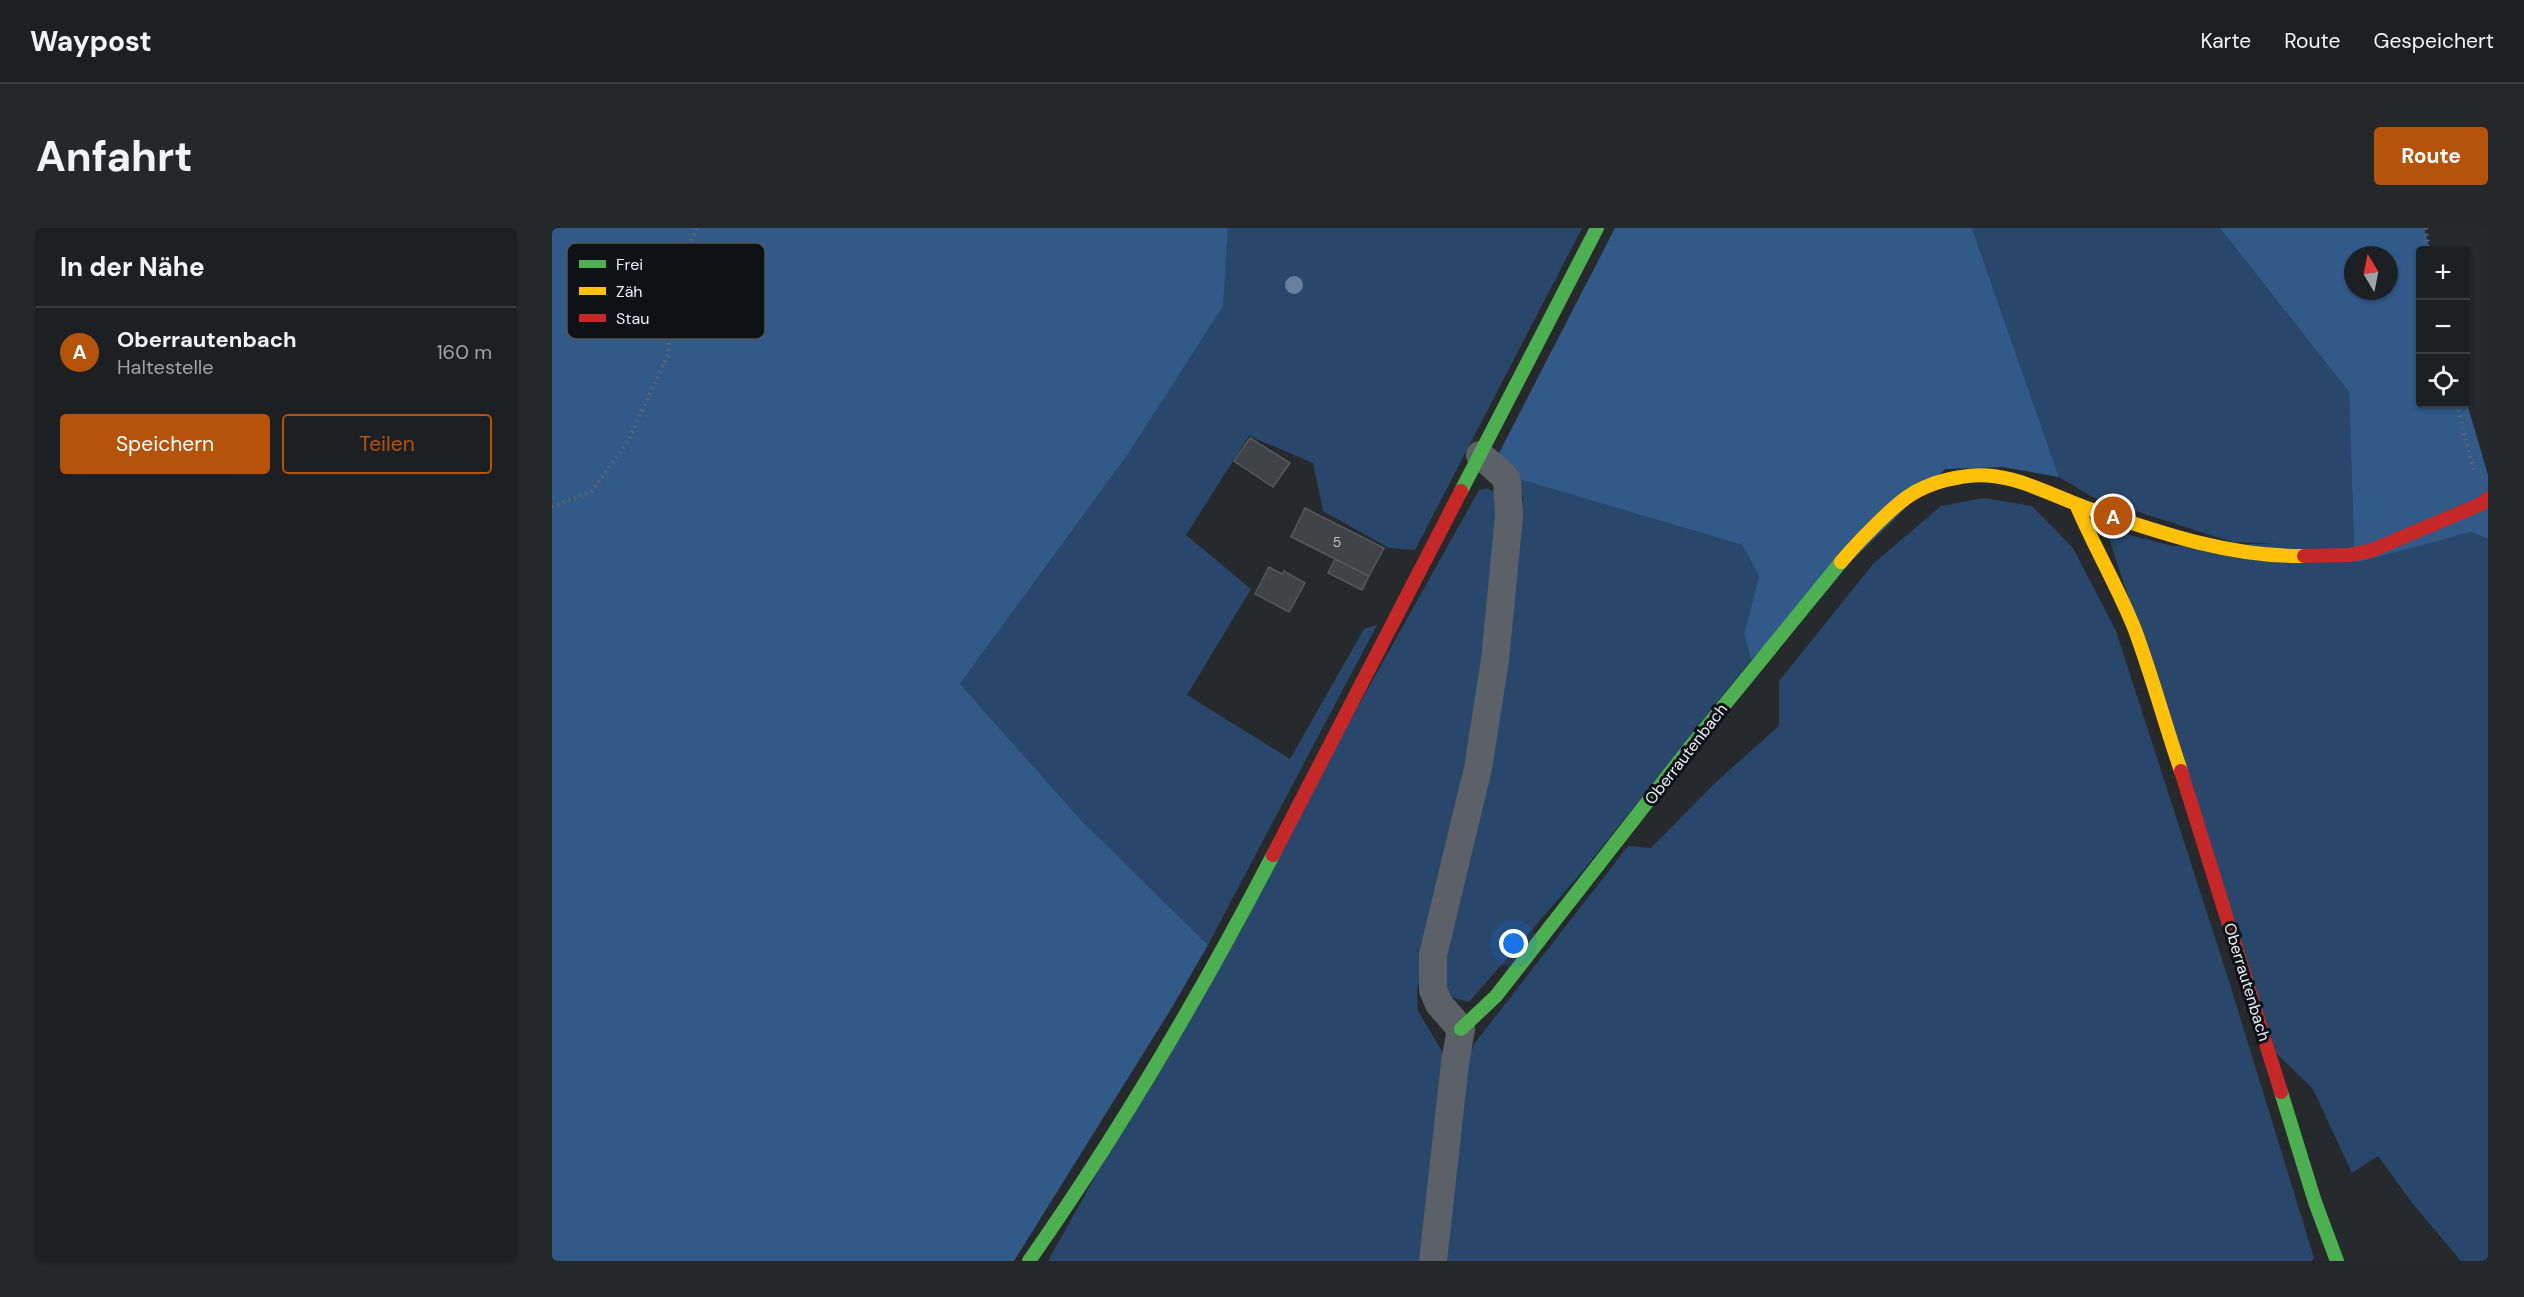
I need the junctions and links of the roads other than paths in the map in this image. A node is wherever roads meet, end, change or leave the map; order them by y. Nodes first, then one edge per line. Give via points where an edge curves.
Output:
1 (1597, 228) edge
2 (1480, 455) junction
3 (2485, 501) edge
4 (2076, 504) junction
5 (1461, 1029) junction
6 (1029, 1261) edge
7 (1434, 1261) edge
8 (2337, 1261) edge

1 - 2 street
2 - 5 street via 1507,481 1509,516 1486,722 1433,955 1433,990 1439,1004
2 - 6 street via 1211,970 1096,1162
3 - 4 street via 2370,551 2324,556 2234,551 2176,538
4 - 5 street, Oberrautenbach via 2020,481 1997,477 1963,476 1933,484 1906,498 1828,577 1496,996
4 - 8 street, Oberrautenbach via 2135,631
5 - 7 street

